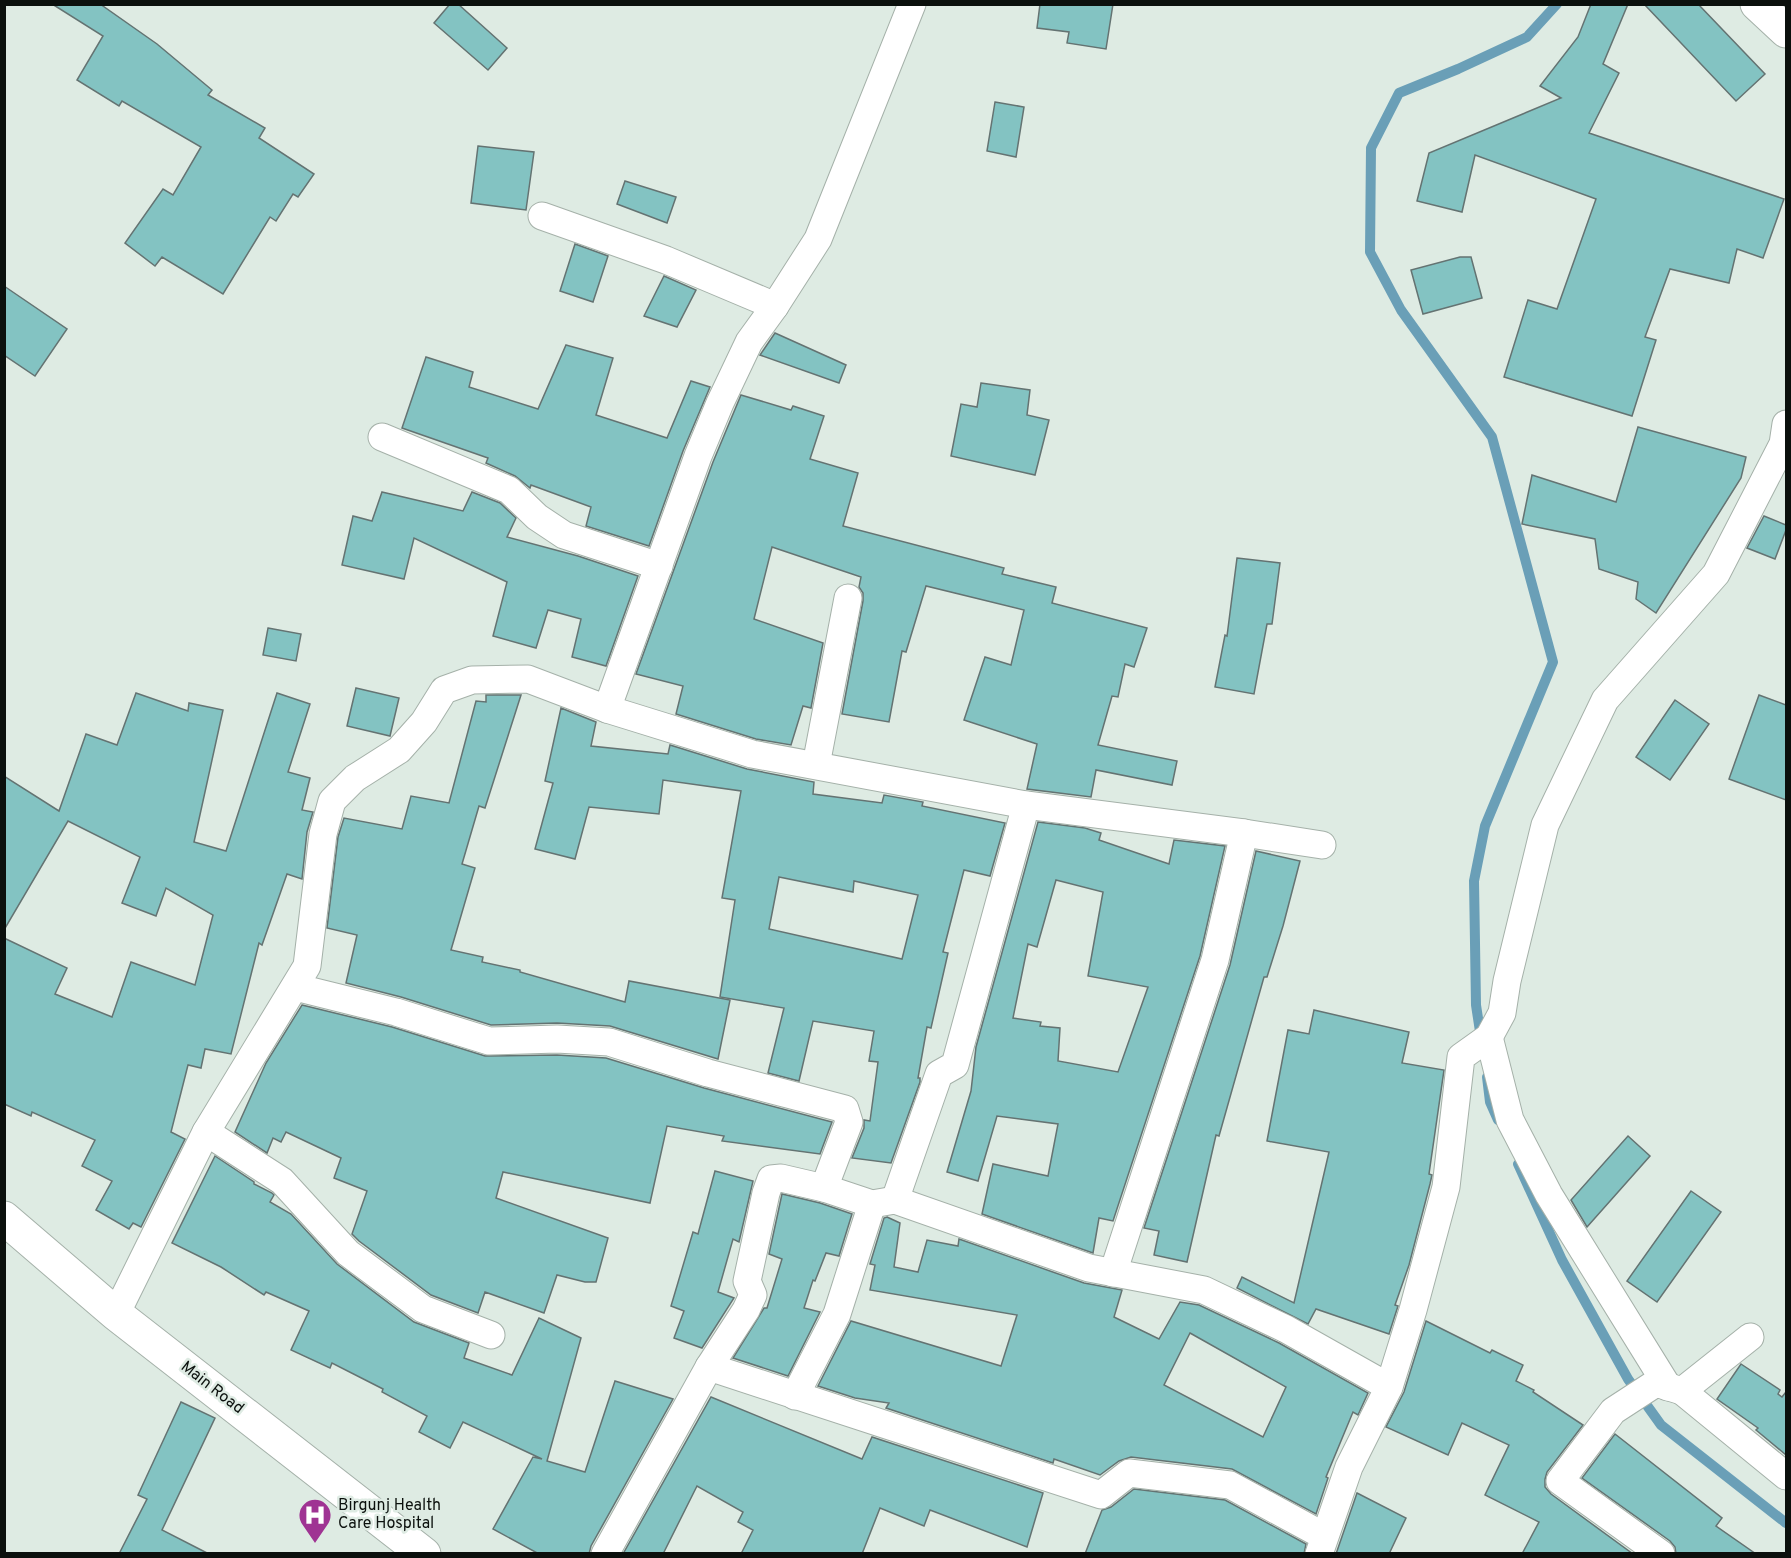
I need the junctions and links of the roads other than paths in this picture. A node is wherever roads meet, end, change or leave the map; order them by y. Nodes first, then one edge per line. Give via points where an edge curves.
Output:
1 (912, 4) edge
2 (1756, 4) edge
3 (1786, 31) edge
4 (542, 216) dead end
5 (775, 306) junction
6 (1786, 424) edge
7 (382, 437) dead end
8 (659, 566) junction
9 (848, 598) dead end
10 (607, 710) junction
11 (816, 765) junction
12 (1026, 805) junction
13 (1244, 833) junction
14 (1322, 845) dead end
15 (295, 987) junction
16 (1489, 1037) junction
17 (206, 1132) junction
18 (824, 1188) junction
19 (883, 1202) junction
20 (4, 1218) edge
21 (1113, 1273) junction
22 (116, 1314) junction
23 (491, 1335) dead end
24 (1750, 1336) dead end
25 (709, 1367) junction
26 (1389, 1387) junction
27 (1669, 1387) junction
28 (795, 1396) junction
29 (1786, 1476) edge
30 (1322, 1545) edge
31 (424, 1554) edge
32 (605, 1554) edge
33 (1661, 1554) edge

1 - 5 street via 818,238
2 - 3 main road
4 - 5 street via 666,260
5 - 8 street via 749,342 720,403
6 - 16 street via 1783,444 1716,574 1605,700 1545,825 1502,1013
7 - 8 street via 509,490 537,518 564,535
8 - 10 street
9 - 11 street
10 - 11 street via 752,754
10 - 15 street via 528,679 472,680 444,690 424,722 399,750 355,778 332,801 323,834 307,966
11 - 12 street
12 - 13 street
12 - 19 street via 955,1065 939,1074
13 - 14 street
13 - 21 street via 1215,960
15 - 17 street
15 - 18 street via 489,1041 609,1042 708,1073 845,1108 849,1122
16 - 26 street via 1461,1057 1446,1187
16 - 27 street via 1510,1120 1549,1195
17 - 22 street
17 - 23 street via 282,1181 348,1253 423,1309
18 - 19 street
18 - 25 street via 771,1179 747,1281 753,1295
19 - 21 street
19 - 28 street via 837,1314
20 - 22 main road, Main Road
21 - 26 street via 1204,1290 1286,1329
22 - 31 main road, Main Road
24 - 27 street
25 - 28 street
25 - 32 street
26 - 30 street via 1349,1467
27 - 29 street
27 - 33 street via 1613,1411 1560,1481
28 - 30 street via 1101,1495 1129,1473 1230,1485

